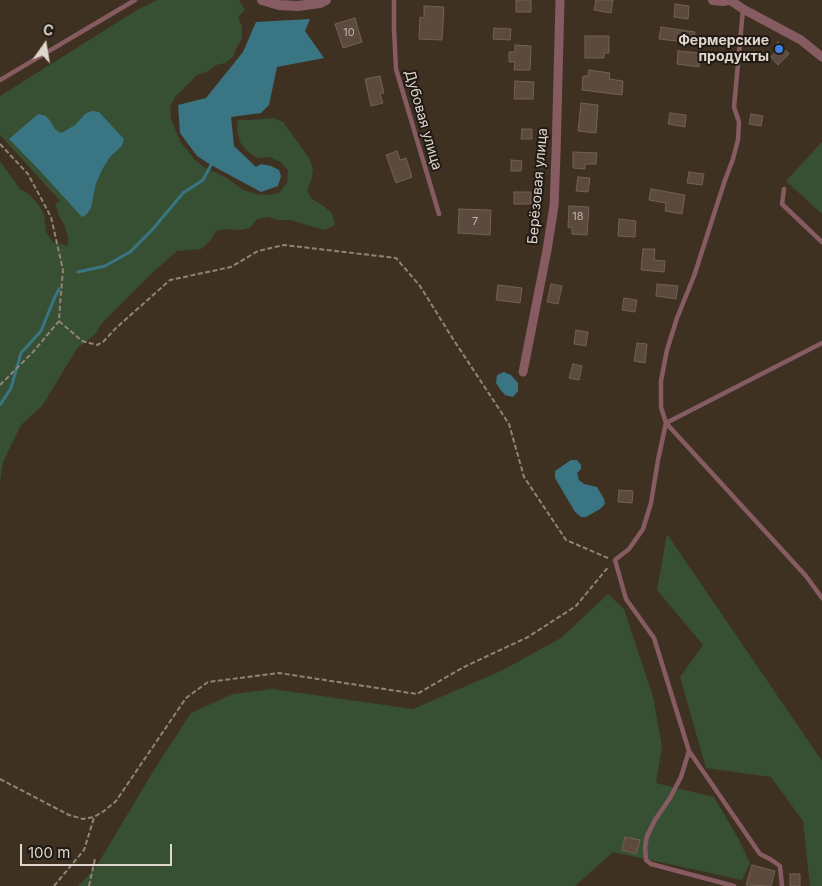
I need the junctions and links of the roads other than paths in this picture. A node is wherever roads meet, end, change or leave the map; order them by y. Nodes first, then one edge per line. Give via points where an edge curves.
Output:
1 (135, 0) edge
2 (262, 0) edge
3 (326, 0) edge
4 (394, 0) edge
5 (560, 0) edge
6 (713, 0) edge
7 (729, 0) edge
8 (743, 9) junction
9 (822, 57) edge
10 (0, 80) edge
11 (784, 189) dead end
12 (439, 214) dead end
13 (822, 242) edge
14 (822, 344) edge
15 (523, 372) dead end
16 (666, 423) junction
17 (822, 598) edge
18 (688, 751) junction
19 (734, 886) edge
20 (782, 886) edge

1 - 10 lane
2 - 3 street via 298,6
4 - 12 lane, Дубовая улица via 396,69
5 - 15 street, Берёзовая улица via 554,206
6 - 7 street
7 - 8 street
8 - 9 street via 801,40
8 - 16 lane via 734,107 739,122 738,140 668,350 661,382 661,407
11 - 13 lane via 782,204
14 - 16 lane
16 - 17 lane via 806,576
16 - 18 lane via 652,503 643,529 629,549 614,560 626,599 654,638
18 - 19 lane via 681,777 647,836 646,860
18 - 20 lane via 760,854 780,866

